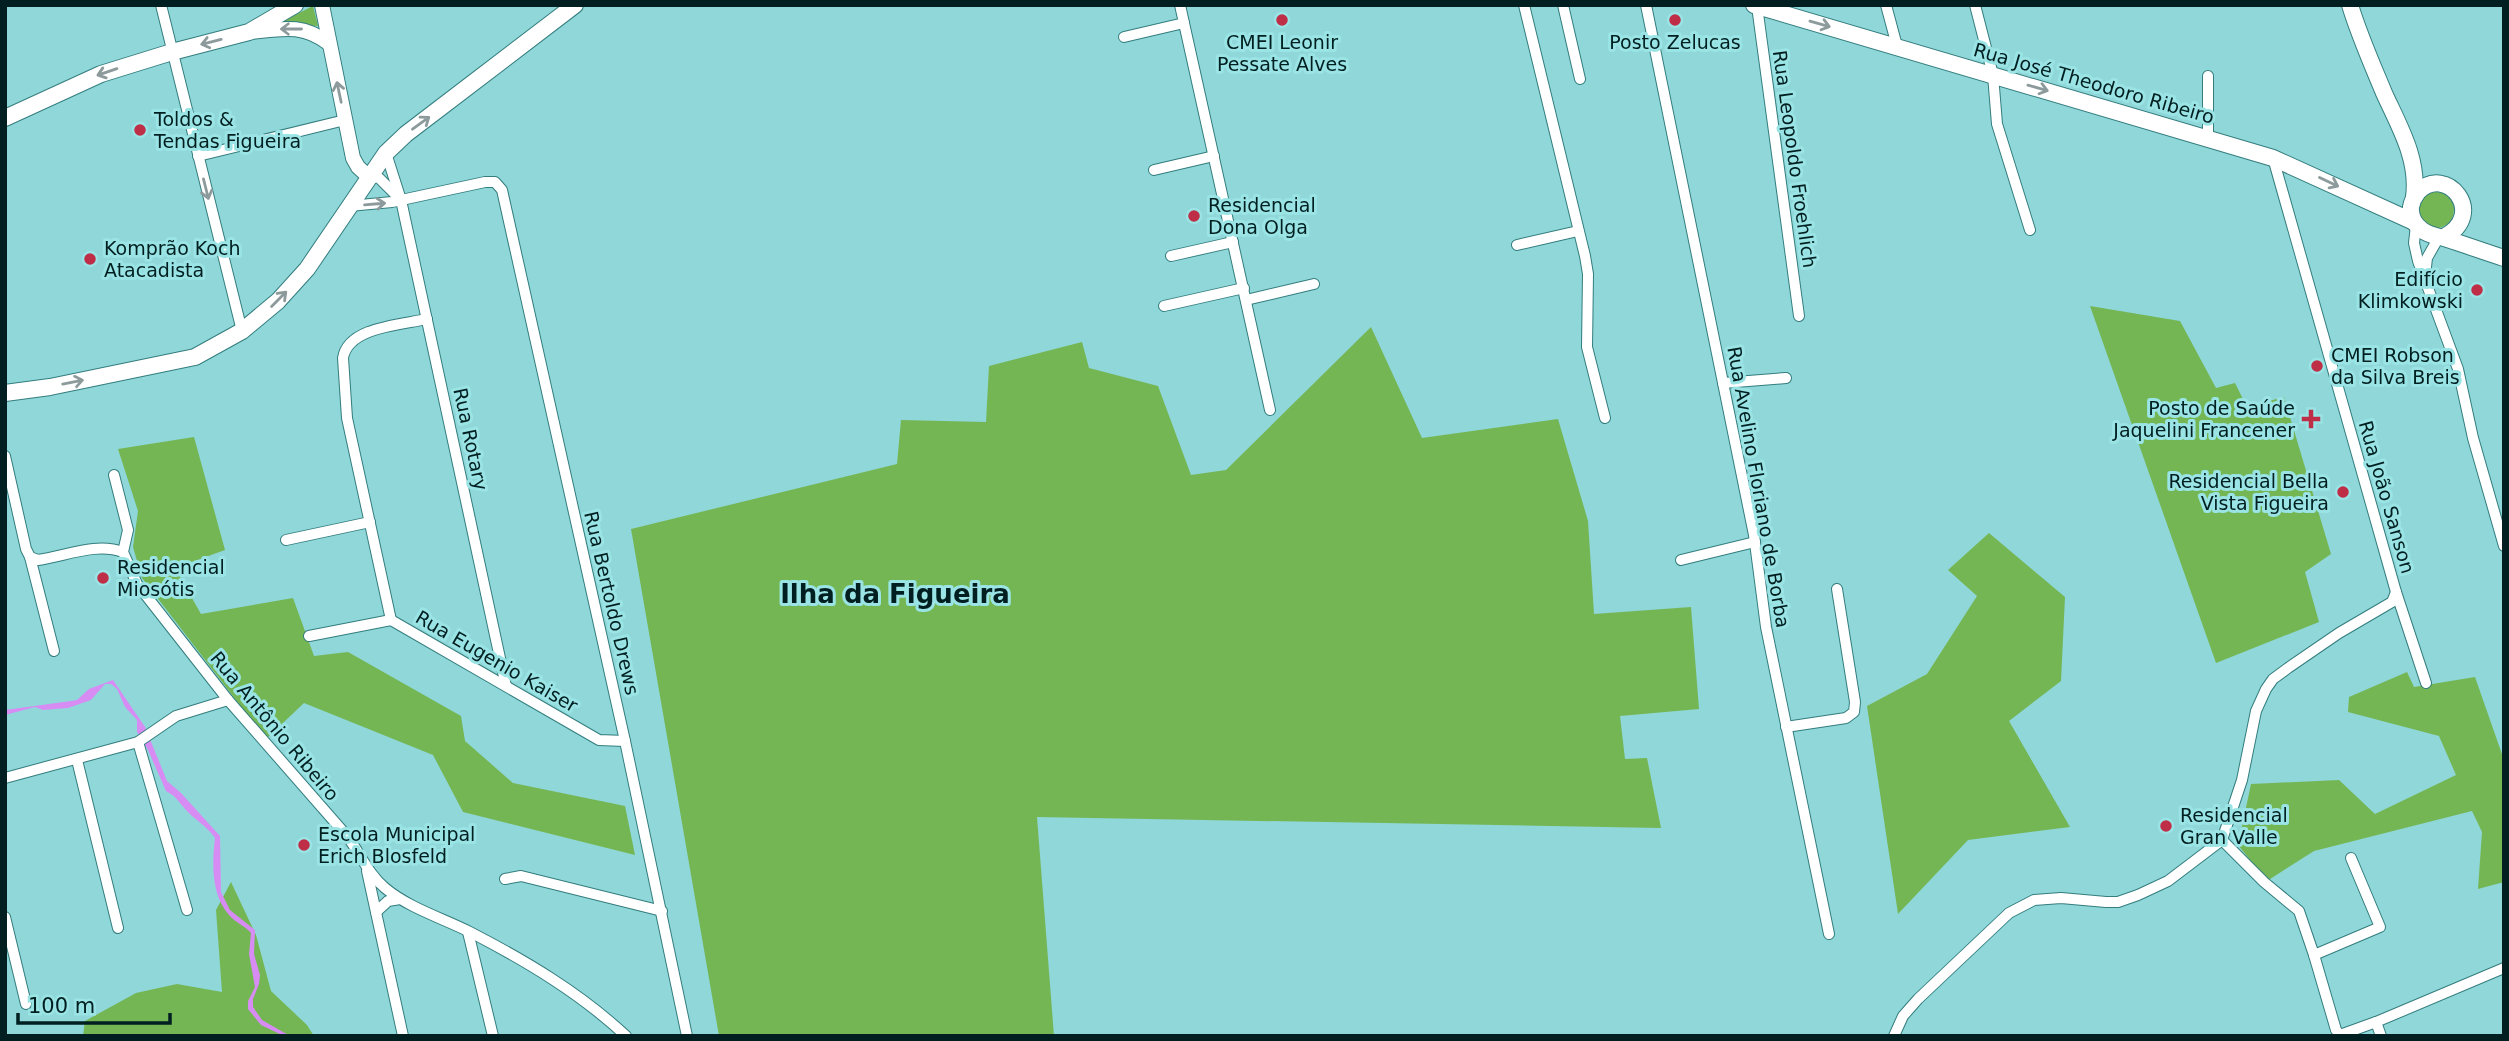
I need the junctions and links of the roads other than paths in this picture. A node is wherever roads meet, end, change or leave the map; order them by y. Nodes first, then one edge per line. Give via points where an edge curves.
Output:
1 (161, 5) edge
2 (295, 5) edge
3 (322, 5) edge
4 (575, 5) edge
5 (1180, 5) edge
6 (1524, 5) edge
7 (1563, 5) edge
8 (1646, 5) edge
9 (1886, 5) edge
10 (1975, 5) edge
11 (2350, 5) edge
12 (1756, 6) edge
13 (1184, 23) junction
14 (249, 32) junction
15 (1124, 37) dead end
16 (328, 43) junction
17 (1897, 46) junction
18 (172, 52) junction
19 (1993, 75) junction
20 (2208, 76) dead end
21 (1580, 79) dead end
22 (5, 118) edge
23 (345, 120) junction
24 (2208, 139) junction
25 (2410, 150) junction
26 (386, 153) junction
27 (198, 156) junction
28 (1214, 156) junction
29 (2273, 158) junction
30 (1154, 170) dead end
31 (369, 177) junction
32 (2444, 185) junction
33 (2414, 197) junction
34 (401, 200) junction
35 (349, 206) junction
36 (2415, 224) junction
37 (2030, 230) dead end
38 (1578, 231) junction
39 (2442, 237) junction
40 (1233, 242) junction
41 (1517, 246) dead end
42 (1171, 256) dead end
43 (2504, 258) edge
44 (2426, 283) junction
45 (1314, 284) dead end
46 (1245, 294) junction
47 (1164, 306) dead end
48 (1799, 316) dead end
49 (427, 319) junction
50 (242, 331) junction
51 (1786, 379) dead end
52 (1723, 383) junction
53 (5, 393) edge
54 (1270, 410) dead end
55 (1605, 418) dead end
56 (5, 456) edge
57 (114, 475) dead end
58 (370, 522) junction
59 (286, 540) dead end
60 (1755, 542) junction
61 (2504, 546) edge
62 (123, 552) junction
63 (30, 557) junction
64 (1681, 560) dead end
65 (1837, 589) dead end
66 (2396, 593) junction
67 (391, 620) junction
68 (309, 636) dead end
69 (54, 652) dead end
70 (2426, 683) dead end
71 (506, 685) junction
72 (228, 700) junction
73 (1786, 727) junction
74 (625, 741) junction
75 (138, 743) junction
76 (77, 760) junction
77 (5, 778) edge
78 (2222, 839) junction
79 (2351, 858) dead end
80 (366, 868) junction
81 (505, 879) dead end
82 (400, 899) junction
83 (187, 909) dead end
84 (662, 911) junction
85 (376, 912) junction
86 (5, 917) edge
87 (118, 928) dead end
88 (468, 932) junction
89 (1829, 934) dead end
90 (2314, 955) junction
91 (2504, 968) edge
92 (26, 1004) dead end
93 (2376, 1022) junction
94 (404, 1036) edge
95 (493, 1036) edge
96 (626, 1036) edge
97 (687, 1036) edge
98 (1894, 1036) edge
99 (2381, 1036) edge

1 - 18 street
2 - 14 main road
3 - 16 street
26 -> 4 main road
5 - 13 street
6 - 38 street
7 - 21 street
8 - 52 street, Rua Avelino Floriano de Borba
9 - 17 street
10 - 19 street
11 - 25 main road
12 -> 17 main road, Rua José Theodoro Ribeiro
12 - 48 street, Rua Leopoldo Froehlich
13 - 15 street
13 - 28 street
16 -> 14 street via 299,28
14 -> 18 main road
23 -> 16 street
17 - 19 main road, Rua José Theodoro Ribeiro
18 -> 22 main road via 101,74
18 - 27 street
19 -> 24 main road, Rua José Theodoro Ribeiro
19 - 37 street via 1997,124
20 - 24 street
23 - 27 street
23 - 31 street via 353,158
24 - 29 main road, Rua José Theodoro Ribeiro
25 - 32 main road
25 - 33 main road
26 - 31 main road
26 - 34 street, Rua Rotary
27 -> 50 street
28 - 30 street
28 - 40 street
29 -> 36 main road, Rua José Theodoro Ribeiro
29 - 66 street, Rua João Sanson
31 - 34 street via 379,178
31 - 35 main road
32 - 33 main road via 2422,188
32 - 39 main road via 2456,192 2463,209 2457,228
33 - 36 main road
35 -> 34 street
34 - 49 street, Rua Rotary
34 - 74 street, Rua Bertoldo Drews via 485,182 495,182 502,190
50 -> 35 main road via 307,269
36 - 39 main road via 2425,233
36 - 44 street via 2414,243
38 - 41 street
38 - 55 street via 1588,274 1587,347
39 - 43 main road
39 - 44 street via 2426,263
40 - 42 street
40 - 46 street
44 - 61 street via 2458,369
45 - 46 street
46 - 47 street
46 - 54 street
49 - 58 street via 359,334 344,349 344,402
49 - 71 street, Rua Rotary
53 -> 50 main road via 194,357
51 - 52 street
52 - 60 street, Rua Avelino Floriano de Borba
56 - 63 street
57 - 62 street, Rua Antônio Ribeiro via 128,530
58 - 59 street
58 - 67 street
60 - 64 street
60 - 73 street, Rua Avelino Floriano de Borba
62 - 63 street via 97,548 38,560
62 - 72 street, Rua Antônio Ribeiro via 137,584
63 - 69 street
65 - 73 street via 1854,712 1846,718
66 - 70 street, Rua João Sanson
66 - 78 street via 2392,603 2273,679 2256,711 2242,780
67 - 68 street, Rua Eugenio Kaiser
67 - 71 street, Rua Eugenio Kaiser
71 - 74 street, Rua Eugenio Kaiser via 599,740
72 - 75 street via 176,716
72 - 80 street, Rua Antônio Ribeiro via 347,836
73 - 89 street, Rua Avelino Floriano de Borba
74 - 84 street, Rua Bertoldo Drews
75 - 76 street
75 - 83 street
76 - 77 street
76 - 87 street
78 - 90 street via 2299,911
78 - 98 street via 2168,881 2118,902 2034,900 2009,913 1903,1016
79 - 90 street via 2381,927
80 - 82 street, Rua Antônio Ribeiro
80 - 85 street
81 - 84 street via 522,876
82 - 85 street via 388,901
82 - 88 street, Rua Antônio Ribeiro
84 - 97 street, Rua Bertoldo Drews
85 - 94 street
86 - 92 street
88 - 95 street
88 - 96 street, Rua Antônio Ribeiro via 596,1008
90 - 93 street via 2340,1035
91 - 93 street
93 - 99 street

